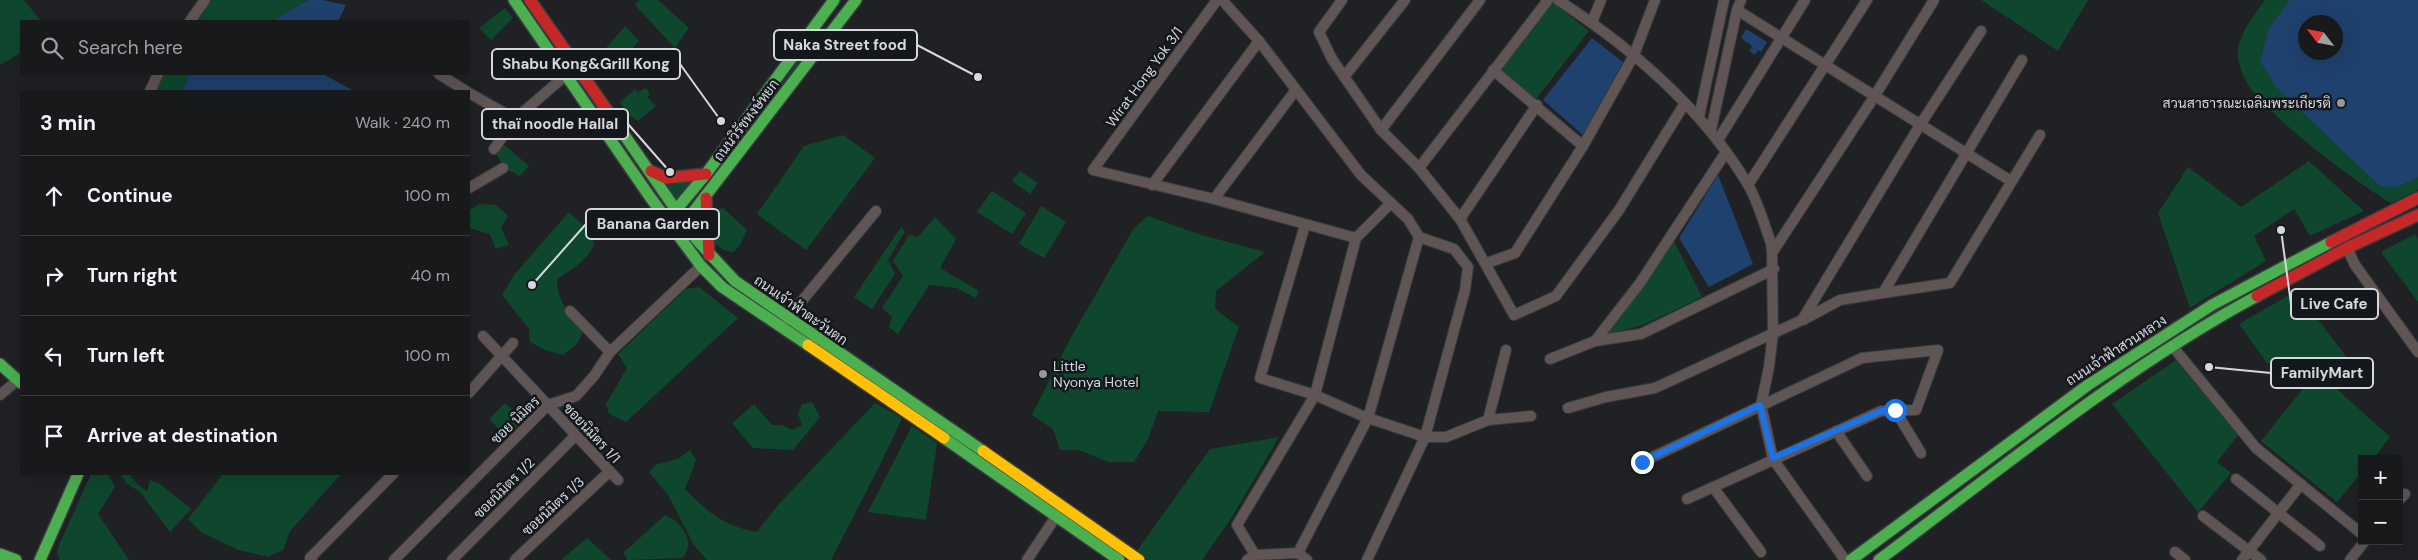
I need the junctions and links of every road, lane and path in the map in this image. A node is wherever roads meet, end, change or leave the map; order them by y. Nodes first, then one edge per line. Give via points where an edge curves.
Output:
1 (205, 0) edge
2 (514, 0) edge
3 (530, 0) edge
4 (856, 0) edge
5 (1217, 0) edge
6 (1222, 0) edge
7 (1342, 0) edge
8 (1405, 0) edge
9 (1480, 0) edge
10 (1548, 0) edge
11 (1558, 0) edge
12 (1601, 0) edge
13 (1655, 0) edge
14 (1724, 0) edge
15 (1805, 0) edge
16 (1867, 0) edge
17 (1934, 0) edge
18 (831, 5) edge
19 (1739, 5) edge
20 (842, 19) junction
21 (191, 20) edge
22 (1592, 22) junction
23 (1981, 31) dead end
24 (1781, 38) junction
25 (1259, 41) junction
26 (1634, 55) junction
27 (2022, 60) dead end
28 (1826, 66) junction
29 (1493, 70) junction
30 (566, 74) junction
31 (158, 75) edge
32 (441, 75) edge
33 (1344, 77) junction
34 (150, 90) edge
35 (464, 90) edge
36 (1295, 91) junction
37 (470, 94) edge
38 (1874, 97) junction
39 (1685, 103) junction
40 (1537, 106) junction
41 (1699, 116) junction
42 (516, 119) junction
43 (1920, 125) junction
44 (1381, 130) junction
45 (1711, 130) junction
46 (2040, 135) dead end
47 (1718, 140) junction
48 (1583, 146) junction
49 (494, 149) dead end
50 (1726, 152) junction
51 (1968, 154) junction
52 (645, 165) junction
53 (503, 168) dead end
54 (1419, 168) junction
55 (706, 174) junction
56 (2011, 181) junction
57 (1152, 185) junction
58 (1748, 185) junction
59 (470, 187) edge
60 (706, 198) junction
61 (2418, 198) edge
62 (1214, 199) junction
63 (1391, 203) junction
64 (677, 210) junction
65 (876, 211) dead end
66 (2418, 215) edge
67 (1460, 218) junction
68 (668, 220) junction
69 (686, 223) junction
70 (1305, 225) junction
71 (677, 233) junction
72 (1419, 237) junction
73 (1356, 238) junction
74 (2347, 248) junction
75 (1772, 253) junction
76 (709, 255) junction
77 (1487, 263) junction
78 (701, 266) junction
79 (1774, 269) junction
80 (1883, 293) junction
81 (570, 311) dead end
82 (787, 319) junction
83 (1802, 320) junction
84 (1773, 332) junction
85 (483, 336) dead end
86 (1595, 341) junction
87 (513, 343) dead end
88 (2173, 347) junction
89 (1506, 350) dead end
90 (610, 352) junction
91 (2418, 352) edge
92 (502, 355) junction
93 (1550, 359) dead end
94 (0, 364) edge
95 (19, 381) edge
96 (470, 393) edge
97 (0, 394) edge
98 (1315, 394) junction
99 (548, 405) junction
100 (1760, 405) junction
101 (1568, 408) dead end
102 (1895, 410) junction
103 (1531, 416) dead end
104 (1368, 418) junction
105 (1488, 420) junction
106 (1836, 431) junction
107 (575, 436) junction
108 (1425, 436) junction
109 (1921, 453) dead end
110 (1773, 458) junction
111 (1642, 462) dead end
112 (610, 472) junction
113 (78, 475) edge
114 (391, 475) edge
115 (1867, 476) dead end
116 (2236, 479) dead end
117 (618, 480) dead end
118 (2301, 484) junction
119 (1713, 487) junction
120 (1687, 499) dead end
121 (1932, 500) junction
122 (1941, 513) junction
123 (2278, 513) junction
124 (1057, 515) junction
125 (2203, 516) dead end
126 (2358, 531) edge
127 (2362, 545) edge
128 (2320, 546) dead end
129 (2249, 551) junction
130 (1761, 552) dead end
131 (2175, 552) dead end
132 (0, 554) edge
133 (1298, 554) junction
134 (1251, 557) edge
135 (396, 559) edge
136 (16, 560) edge
137 (40, 560) edge
138 (312, 560) edge
139 (452, 560) edge
140 (515, 560) edge
141 (1027, 560) edge
142 (1119, 560) edge
143 (1138, 560) edge
144 (1307, 560) edge
145 (1367, 560) edge
146 (1845, 560) edge
147 (1851, 560) edge
148 (1879, 560) edge
149 (2184, 560) edge
150 (2242, 560) edge
151 (2261, 560) edge
152 (2350, 560) edge

1 - 21 street
2 - 30 main road, ถนนเจ้าฟ้าตะวันตก
3 - 52 main road, ถนนเจ้าฟ้าตะวันตก
4 - 20 main road, ถนนวิรัชหงษ์หยก
5 - 57 street, Wirat Hong Yok 3/1 via 1092,170
6 - 25 street
7 - 33 street via 1319,32
8 - 33 street
9 - 44 street
10 - 29 street
11 - 22 street
12 - 22 street
13 - 26 street
14 - 41 street
15 - 24 street
16 - 28 street
17 - 38 street
18 - 20 main road
18 - 55 main road, ถนนวิรัชหงษ์หยก
19 - 24 street
19 - 45 street
20 - 60 main road, ถนนวิรัชหงษ์หยก
22 - 26 street
23 - 43 street
24 - 28 street
24 - 47 street
25 - 36 street
25 - 57 street
26 - 39 street
26 - 48 street
27 - 51 street
28 - 38 street
28 - 58 street
29 - 40 street
29 - 54 street
30 - 42 street
30 - 68 main road, ถนนเจ้าฟ้าตะวันตก
31 - 34 street
32 - 35 street
33 - 44 street
36 - 62 street
36 - 63 street via 1361,175
37 - 42 street
38 - 43 street
38 - 75 street
39 - 41 street
39 - 77 street via 1619,210 1556,296 1514,315
40 - 48 street
40 - 67 street
41 - 45 street
42 - 49 street
43 - 51 street
43 - 83 street
44 - 54 street
45 - 47 street
46 - 56 street
47 - 50 street
48 - 77 street via 1516,253
50 - 58 street
50 - 86 street via 1640,283
51 - 56 street
51 - 80 street
52 - 55 main road via 666,178
52 - 64 main road, ถนนเจ้าฟ้าตะวันตก
53 - 59 street
54 - 67 street
55 - 64 main road, ถนนวิรัชหงษ์หยก
56 - 80 street via 1950,283
57 - 62 street
58 - 75 street
60 - 69 main road, ถนนวิรัชหงษ์หยก
60 - 76 main road
61 - 121 main road, ถนนเจ้าฟ้าสวนหลวง via 2212,305 2088,385
62 - 70 street
63 - 72 street via 1408,219
63 - 73 street
64 - 68 main road, ถนนวิรัชหงษ์หยก
64 - 69 main road, ถนนเจ้าฟ้าตะวันตก
65 - 82 street
66 - 74 main road, ถนนเจ้าฟ้าสวนหลวง
67 - 77 street
68 - 71 main road, ถนนเจ้าฟ้าตะวันตก
69 - 71 main road, ถนนวิรัชหงษ์หยก
69 - 76 main road, ถนนเจ้าฟ้าตะวันตก
70 - 73 street
70 - 98 street via 1260,378
71 - 78 main road, ถนนเจ้าฟ้าตะวันตก
72 - 104 street
72 - 108 street via 1454,249 1468,267 1465,290
73 - 98 street
74 - 88 main road, ถนนเจ้าฟ้าสวนหลวง via 2226,313
74 - 91 street via 2355,265
75 - 79 street
76 - 82 main road, ถนนเจ้าฟ้าตะวันตก via 748,292
78 - 90 street, ซอย นิมิตร
78 - 124 main road, ถนนเจ้าฟ้าตะวันตก via 744,304
79 - 84 street
79 - 86 street via 1640,334
80 - 83 street via 1840,300
81 - 90 street
82 - 143 main road, ถนนเจ้าฟ้าตะวันตก via 1031,483
83 - 84 street
84 - 100 street
84 - 101 street via 1655,388
85 - 92 street, ซอยนิมิตร 1/1
86 - 93 street
87 - 92 street
88 - 118 street via 2256,448
88 - 122 main road, ถนนเจ้าฟ้าสวนหลวง via 2092,400
89 - 105 street
90 - 99 street, ซอย นิมิตร via 576,396
92 - 96 street
92 - 99 street, ซอยนิมิตร 1/1
94 - 95 main road
95 - 97 street
98 - 104 street
98 - 134 street via 1237,524
99 - 107 street, ซอยนิมิตร 1/1
99 - 135 street, ซอย นิมิตร
100 - 102 street via 1862,358 1938,350 1916,410
100 - 110 street
100 - 111 street
102 - 106 street via 1881,411
102 - 109 street
103 - 105 street
104 - 108 street
104 - 133 street
105 - 108 street via 1446,437
106 - 110 street
106 - 115 street
107 - 112 street, ซอยนิมิตร 1/1
107 - 139 street, ซอยนิมิตร 1/2
108 - 145 street
110 - 119 street
110 - 146 street
112 - 117 street, ซอยนิมิตร 1/1
112 - 140 street, ซอยนิมิตร 1/3
113 - 137 main road
114 - 138 street via 310,558
116 - 123 street
118 - 123 street
118 - 126 street
119 - 120 street
119 - 130 street
121 - 122 main road
121 - 147 main road, ถนนเจ้าฟ้าสวนหลวง
122 - 148 main road, ถนนเจ้าฟ้าสวนหลวง
123 - 128 street
123 - 129 street
124 - 141 street
124 - 142 main road, ถนนเจ้าฟ้าตะวันตก
125 - 129 street
127 - 152 street
129 - 150 street
129 - 151 street
131 - 149 street
132 - 136 main road
133 - 134 street
133 - 144 street

